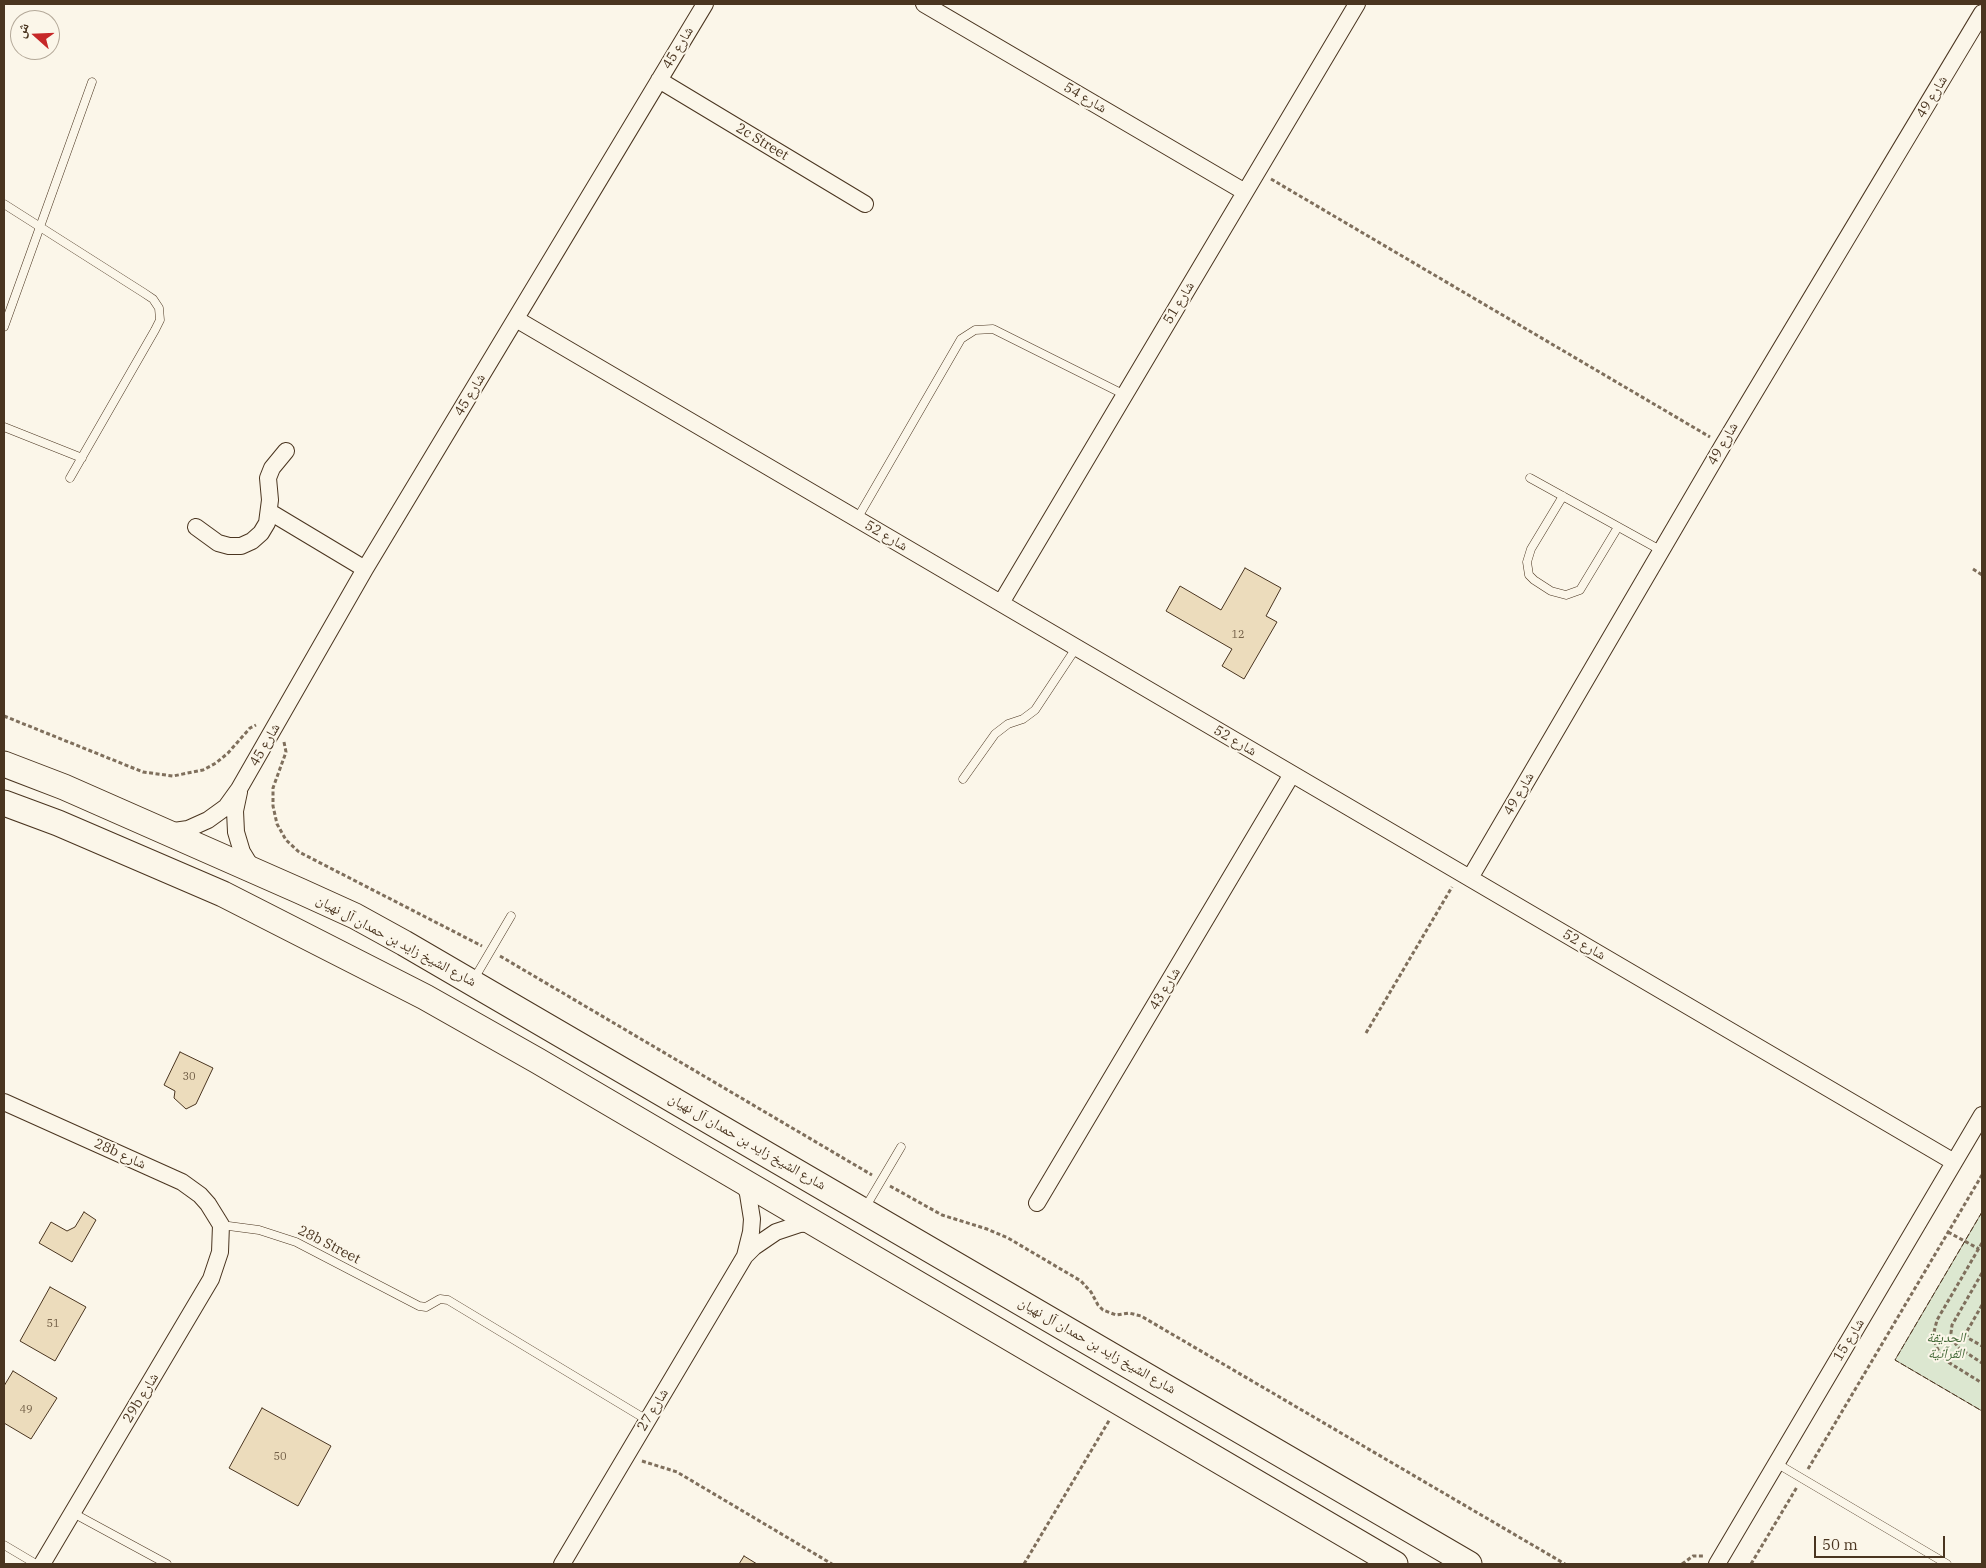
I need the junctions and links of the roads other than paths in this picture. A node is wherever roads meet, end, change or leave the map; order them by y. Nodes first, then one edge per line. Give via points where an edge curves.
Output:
1 (705, 4) edge
2 (924, 4) edge
3 (1357, 4) edge
4 (1971, 4) edge
5 (1982, 12) edge
6 (659, 80) junction
7 (92, 82) dead end
8 (1245, 192) junction
9 (4, 204) edge
10 (865, 204) dead end
11 (40, 227) junction
12 (516, 319) junction
13 (4, 327) edge
14 (1125, 395) junction
15 (4, 427) edge
16 (286, 451) dead end
17 (82, 458) junction
18 (70, 478) dead end
19 (1530, 478) dead end
20 (1563, 496) junction
21 (270, 512) junction
22 (857, 519) junction
23 (196, 527) dead end
24 (1618, 527) junction
25 (1662, 551) junction
26 (365, 569) junction
27 (1001, 603) junction
28 (1076, 648) junction
29 (4, 764) edge
30 (1292, 774) junction
31 (963, 779) dead end
32 (239, 789) junction
33 (4, 803) edge
34 (166, 832) junction
35 (253, 870) junction
36 (1465, 876) junction
37 (223, 894) junction
38 (355, 916) junction
39 (511, 916) dead end
40 (372, 969) junction
41 (472, 982) junction
42 (510, 1005) junction
43 (4, 1102) edge
44 (1982, 1115) edge
45 (901, 1147) dead end
46 (1954, 1162) junction
47 (744, 1182) junction
48 (1038, 1203) dead end
49 (864, 1210) junction
50 (813, 1223) junction
51 (221, 1226) junction
52 (745, 1256) junction
53 (647, 1420) junction
54 (1776, 1463) junction
55 (73, 1512) junction
56 (4, 1545) edge
57 (36, 1564) edge
58 (42, 1564) edge
59 (167, 1564) edge
60 (562, 1564) edge
61 (1395, 1564) edge
62 (1469, 1564) edge
63 (1716, 1564) edge
64 (1947, 1564) edge

1 - 6 street, شارع 45
2 - 8 street, شارع 54
3 - 8 street, شارع 51
4 - 5 street
5 - 25 street, شارع 49
6 - 10 street, 2c Street
6 - 12 street, شارع 45
7 - 11 lane
8 - 14 street, شارع 51
9 - 11 lane
11 - 13 lane
11 - 17 lane via 153,299 159,308 160,320 156,330
12 - 22 street, شارع 52
12 - 26 street, شارع 45
14 - 22 lane via 993,329 975,330 961,339
14 - 27 street, شارع 51
15 - 17 lane
16 - 21 street via 268,478
17 - 18 lane
19 - 20 lane
20 - 24 lane
20 - 24 lane via 1531,549 1527,562 1534,580 1551,590 1566,595 1580,590
21 - 23 street via 261,534 241,546 218,543
21 - 26 street
22 - 27 street, شارع 52
24 - 25 lane
25 - 36 street, شارع 49
26 - 32 street, شارع 45
27 - 28 street, شارع 52
28 - 30 street, شارع 52
28 - 31 lane via 1036,710 995,734
29 - 34 main road, شارع الشيخ زايد بن حمدان آل نهيان
30 - 36 street, شارع 52
30 - 48 street, شارع 43
32 - 34 street, شارع 45 via 226,807 208,820 188,829
32 - 35 street, شارع 45 via 236,832 242,852
33 - 37 main road
34 - 35 main road, شارع الشيخ زايد بن حمدان آل نهيان
35 - 38 main road, شارع الشيخ زايد بن حمدان آل نهيان
36 - 46 street, شارع 52
37 - 38 main road via 274,908 337,934 348,932
37 - 40 main road
38 - 41 main road, شارع الشيخ زايد بن حمدان آل نهيان
39 - 41 lane
40 - 42 main road via 378,958 397,956 466,992
40 - 47 main road via 522,1052
41 - 42 main road, شارع الشيخ زايد بن حمدان آل نهيان
42 - 49 main road, شارع الشيخ زايد بن حمدان آل نهيان
43 - 51 street, 28b شارع via 182,1182 204,1200
44 - 46 street, شارع 15
45 - 49 lane
46 - 54 street, شارع 15
47 - 50 main road
47 - 52 street, شارع 27 via 752,1219
49 - 62 main road, شارع الشيخ زايد بن حمدان آل نهيان
50 - 52 street, شارع 27 via 776,1232
50 - 61 main road
51 - 53 lane, 28b Street via 260,1230 296,1242 419,1306 426,1307 440,1299 448,1300
51 - 55 street, 29b شارع via 220,1252 211,1279
52 - 53 street, شارع 27
53 - 60 street, شارع 27
54 - 63 street, شارع 15
54 - 64 lane
55 - 58 street, 29b شارع
55 - 59 lane
56 - 57 lane

